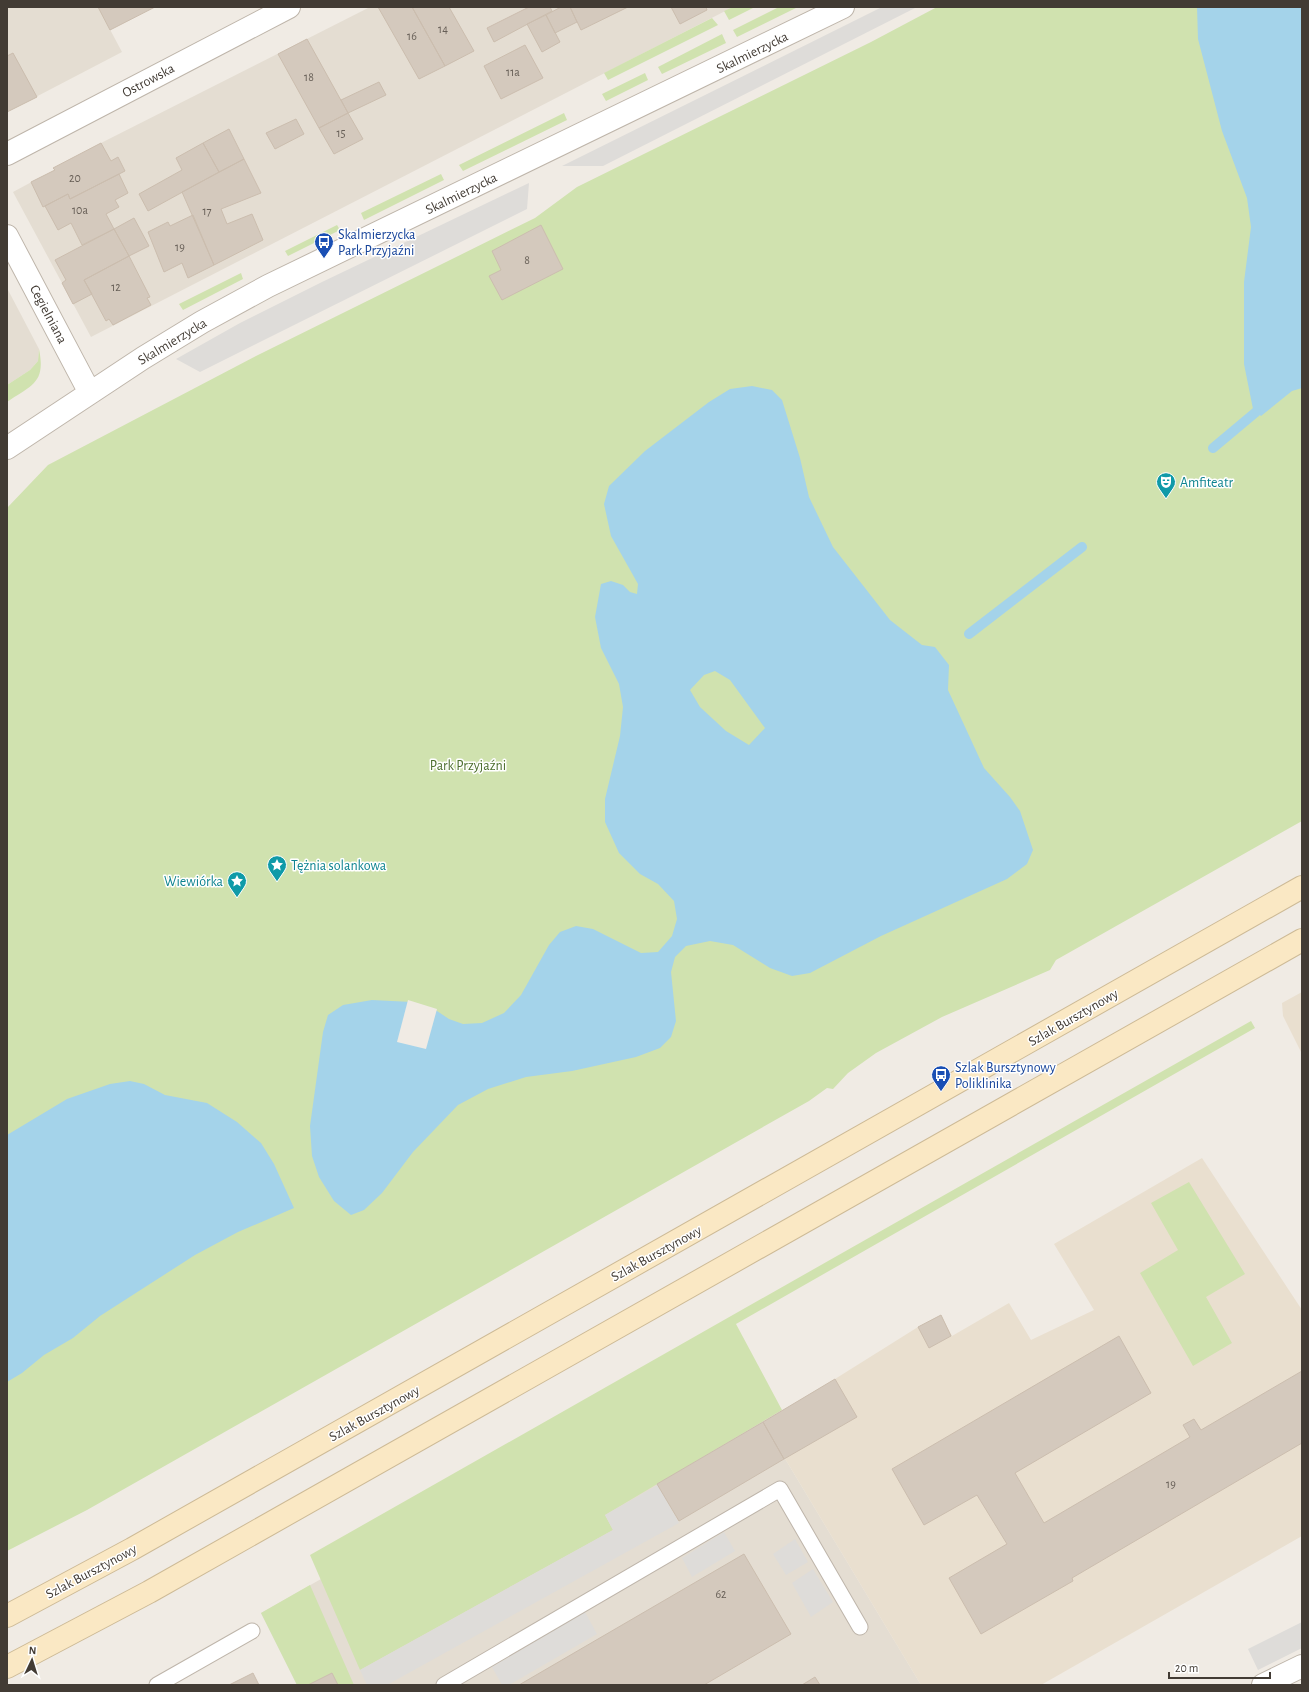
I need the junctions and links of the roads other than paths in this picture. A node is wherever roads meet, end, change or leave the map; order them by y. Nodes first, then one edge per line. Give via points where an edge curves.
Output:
1 (289, 7) edge
2 (843, 7) edge
3 (7, 154) edge
4 (7, 236) edge
5 (90, 393) junction
6 (7, 448) edge
7 (1302, 887) edge
8 (1302, 940) edge
9 (7, 1616) edge
10 (860, 1627) dead end
11 (252, 1631) dead end
12 (1302, 1666) edge
13 (7, 1667) edge
14 (157, 1685) edge
15 (444, 1685) edge
16 (1263, 1685) edge

1 - 3 street, Ostrowska
2 - 5 street, Skalmierzycka via 268,286 202,322
4 - 5 street, Cegielniana
5 - 6 street, Skalmierzycka
7 - 9 main road, Szlak Bursztynowy via 153,1538
8 - 13 main road via 163,1584
10 - 15 lane via 780,1489
11 - 14 lane
12 - 16 street

